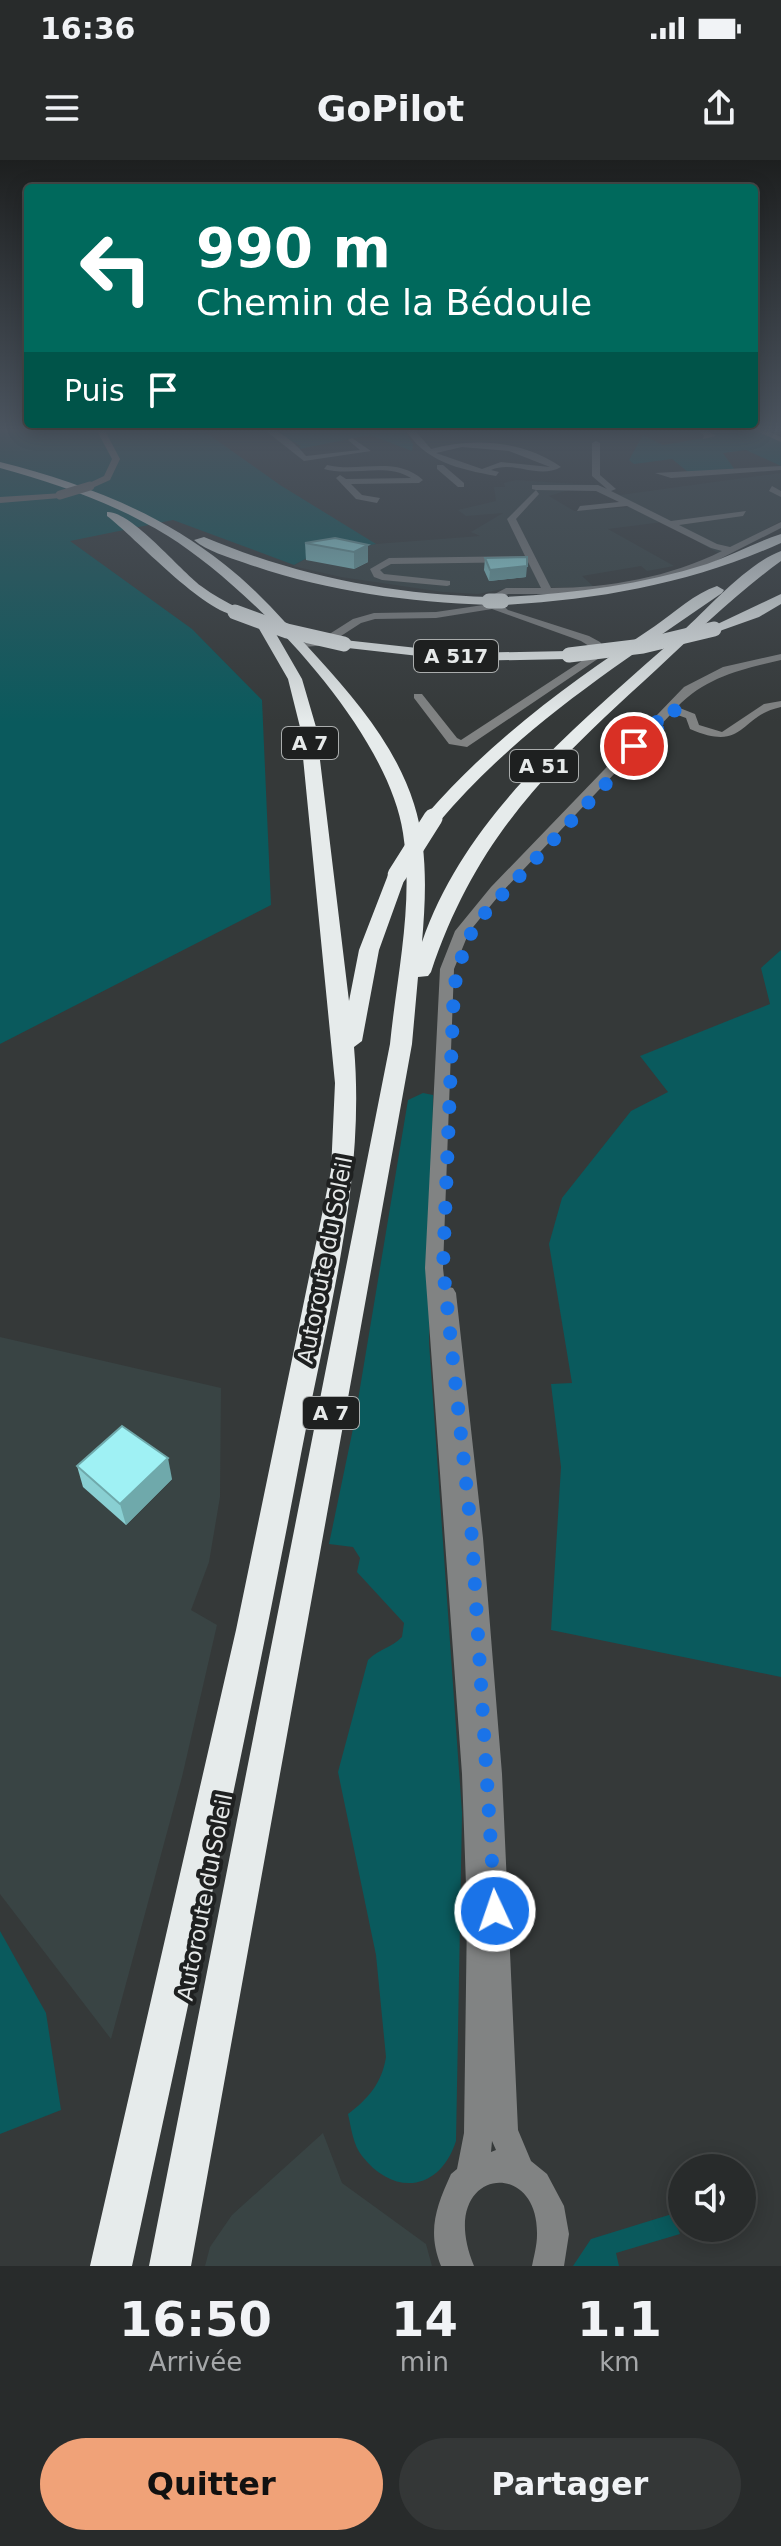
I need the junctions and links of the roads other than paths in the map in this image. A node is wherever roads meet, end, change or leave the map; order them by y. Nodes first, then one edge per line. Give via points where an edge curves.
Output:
1 (125, 525) edge
2 (142, 525) edge
3 (157, 525) edge
4 (170, 525) edge
5 (514, 525) edge
6 (677, 525) edge
7 (781, 525) edge
8 (781, 538) edge
9 (781, 546) edge
10 (731, 550) junction
11 (781, 555) edge
12 (531, 559) junction
13 (376, 572) junction
14 (363, 574) dead end
15 (447, 583) dead end
16 (548, 592) junction
17 (781, 598) edge
18 (495, 602) junction
19 (308, 645) dead end
20 (781, 658) edge
21 (418, 696) dead end
22 (781, 704) edge
23 (672, 709) junction
24 (401, 1044) junction
25 (346, 1083) junction
26 (519, 2169) junction
27 (471, 2174) junction
28 (111, 2266) edge
29 (170, 2266) edge
30 (458, 2266) edge
31 (548, 2266) edge

1 - 17 highway, A 517, bridge via 185,583 235,612 344,644 447,656 569,655 643,646 714,629
2 - 25 highway, Autoroute du Soleil / A 7 via 223,580 276,642 295,679 308,727
3 - 24 highway, Autoroute du Soleil / A 7 via 220,567 346,697 378,742 405,802 416,863 417,909
4 - 18 highway via 300,577 383,594
5 - 12 street
6 - 10 street
7 - 10 street
8 - 18 highway via 709,569 644,586 580,597
9 - 25 highway, A 51, bridge via 516,731 469,774 433,818 397,875 366,963
10 - 16 street via 639,582
11 - 24 highway, A 51 via 564,746 505,809 464,868 439,917
12 - 13 street via 392,561
12 - 16 street
13 - 14 street
13 - 15 street
16 - 18 street via 506,591
18 - 19 street via 436,615 371,616 323,643
18 - 21 street via 506,614 591,643 603,652 463,744 453,741
20 - 23 street via 710,680
22 - 23 street via 763,707 737,732 721,736 694,727 691,716
23 - 26 street via 485,913 466,941 454,987 443,1267 472,1538 489,1774 503,2130
23 - 27 street via 496,890 462,931 447,969 434,1268 475,1774 481,1913 479,2133
24 - 29 highway, Autoroute du Soleil / A 7
25 - 28 highway, Autoroute du Soleil / A 7 via 343,1171 328,1258
26 - 27 street via 494,2165
26 - 31 street via 546,2197 553,2218
27 - 30 street via 454,2196 448,2220

